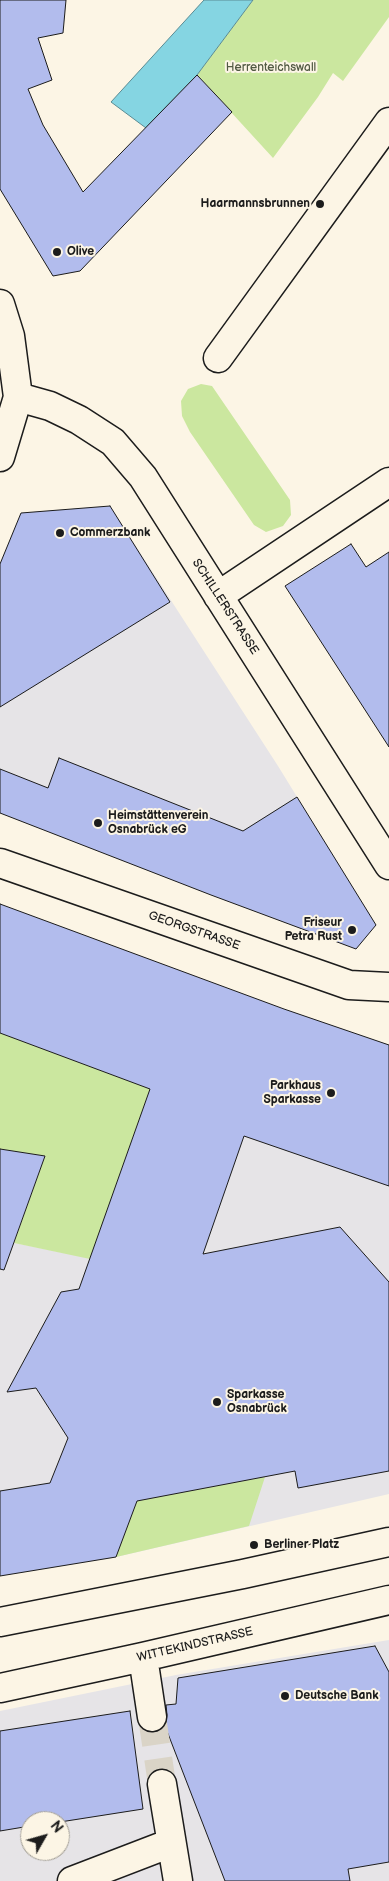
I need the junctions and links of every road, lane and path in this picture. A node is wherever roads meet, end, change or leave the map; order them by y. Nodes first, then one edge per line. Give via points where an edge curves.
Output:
1 (389, 122) edge
2 (0, 304) edge
3 (218, 358) dead end
4 (18, 397) junction
5 (0, 457) edge
6 (389, 482) edge
7 (218, 596) junction
8 (0, 863) edge
9 (389, 865) edge
10 (389, 988) edge
11 (389, 1542) edge
12 (389, 1600) edge
13 (0, 1622) edge
14 (143, 1657) junction
15 (0, 1688) edge
16 (152, 1717) tunnel mouth
17 (162, 1784) tunnel mouth
18 (171, 1843) junction
19 (72, 1881) edge
20 (178, 1881) edge

1 - 3 street
2 - 4 street via 10,336
4 - 5 street
4 - 7 street, SCHILLERSTRASSE via 57,409 113,442 143,477
6 - 7 street
7 - 9 street, SCHILLERSTRASSE
8 - 10 street, GEORGSTRASSE via 349,985
11 - 13 street
12 - 14 street, WITTEKINDSTRASSE
14 - 15 street, WITTEKINDSTRASSE
14 - 16 street
17 - 18 street
18 - 19 street
18 - 20 street

